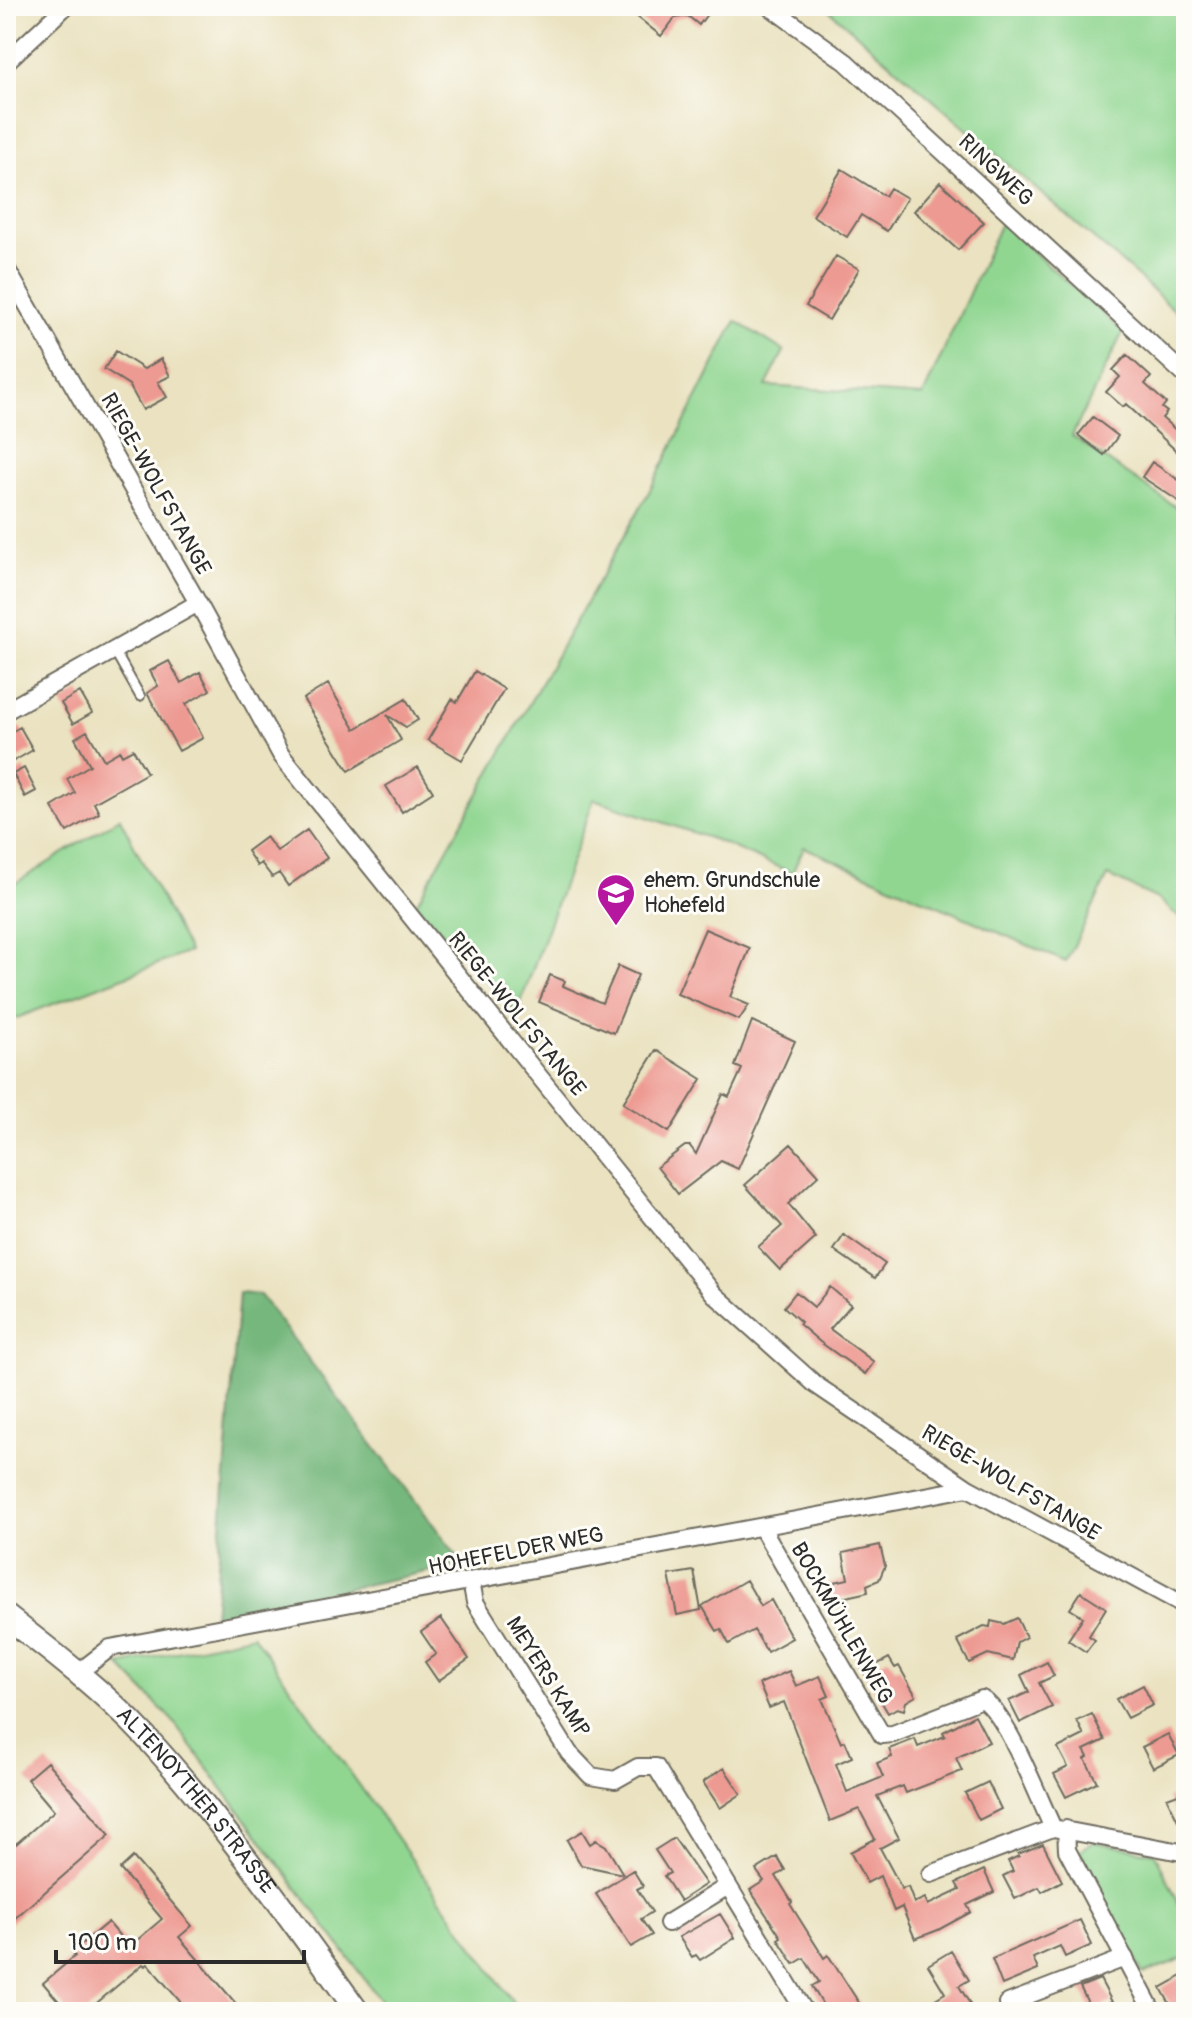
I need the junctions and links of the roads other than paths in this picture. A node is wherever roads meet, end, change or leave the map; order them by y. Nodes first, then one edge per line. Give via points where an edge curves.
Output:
1 (66, 6) edge
2 (770, 6) edge
3 (6, 62) edge
4 (6, 268) edge
5 (1186, 376) edge
6 (198, 603) junction
7 (114, 650) junction
8 (140, 696) dead end
9 (6, 711) edge
10 (968, 1488) junction
11 (762, 1528) junction
12 (471, 1581) junction
13 (1186, 1606) edge
14 (6, 1616) edge
15 (79, 1672) junction
16 (1059, 1828) junction
17 (1186, 1853) edge
18 (931, 1874) dead end
19 (728, 1886) junction
20 (668, 1923) dead end
21 (1125, 1958) junction
22 (1008, 2003) dead end
23 (358, 2012) edge
24 (804, 2012) edge
25 (1153, 2012) edge

1 - 3 street
2 - 5 street, RINGWEG via 846,62
4 - 6 street, RIEGE-WOLFSTANGE
6 - 7 street
6 - 10 street, RIEGE-WOLFSTANGE via 281,755 714,1294 816,1385
7 - 8 lane
7 - 9 street
10 - 11 street, HOHEFELDER WEG
10 - 13 street, RIEGE-WOLFSTANGE
11 - 12 street, HOHEFELDER WEG
11 - 16 street, BOCKMÜHLENWEG via 882,1735 982,1699 991,1704
12 - 15 street, HOHEFELDER WEG via 110,1648
12 - 19 street, MEYERS KAMP via 475,1602 569,1753 591,1776 615,1780 638,1767 656,1767
14 - 15 main road, ALTENOYTHER STRASSE
15 - 23 main road, ALTENOYTHER STRASSE via 144,1734 203,1804
16 - 17 street
16 - 18 street
16 - 21 street
19 - 20 street
19 - 24 street, MEYERS KAMP
21 - 22 street
21 - 25 street

